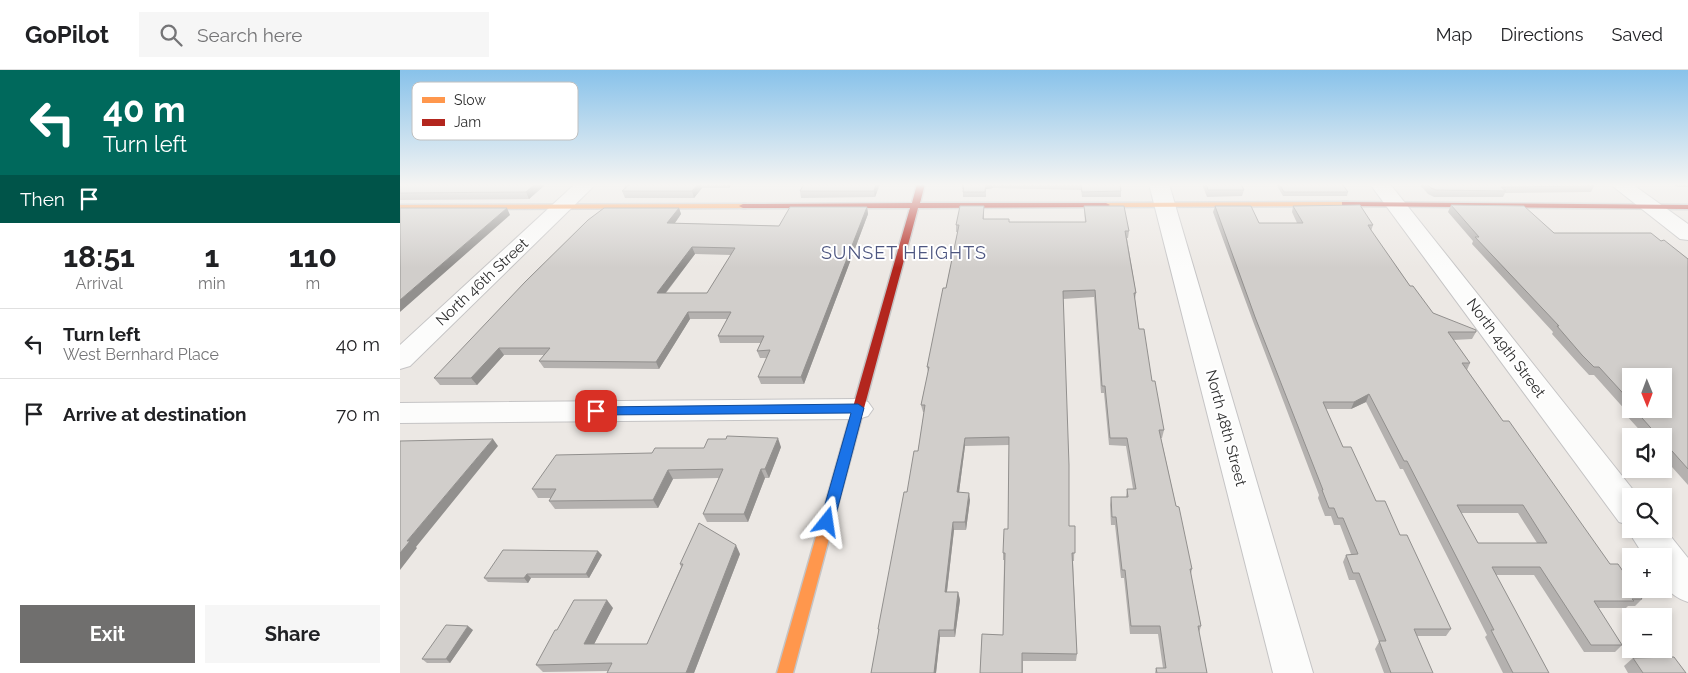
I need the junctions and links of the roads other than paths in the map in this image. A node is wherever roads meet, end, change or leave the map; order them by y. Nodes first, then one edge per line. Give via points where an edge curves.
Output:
1 (557, 212) edge
2 (914, 212) edge
3 (1167, 212) edge
4 (1402, 212) edge
5 (1657, 212) edge
6 (1688, 234) edge
7 (400, 360) edge
8 (858, 408) junction
9 (400, 413) edge
10 (1622, 500) edge
11 (1651, 538) edge
12 (1688, 586) edge
13 (786, 673) edge
14 (1293, 673) edge

1 - 7 street, North 46th Street
2 - 8 street
3 - 14 street, North 48th Street
4 - 10 street, North 49th Street
5 - 6 street
8 - 9 street
8 - 13 street
11 - 12 street

